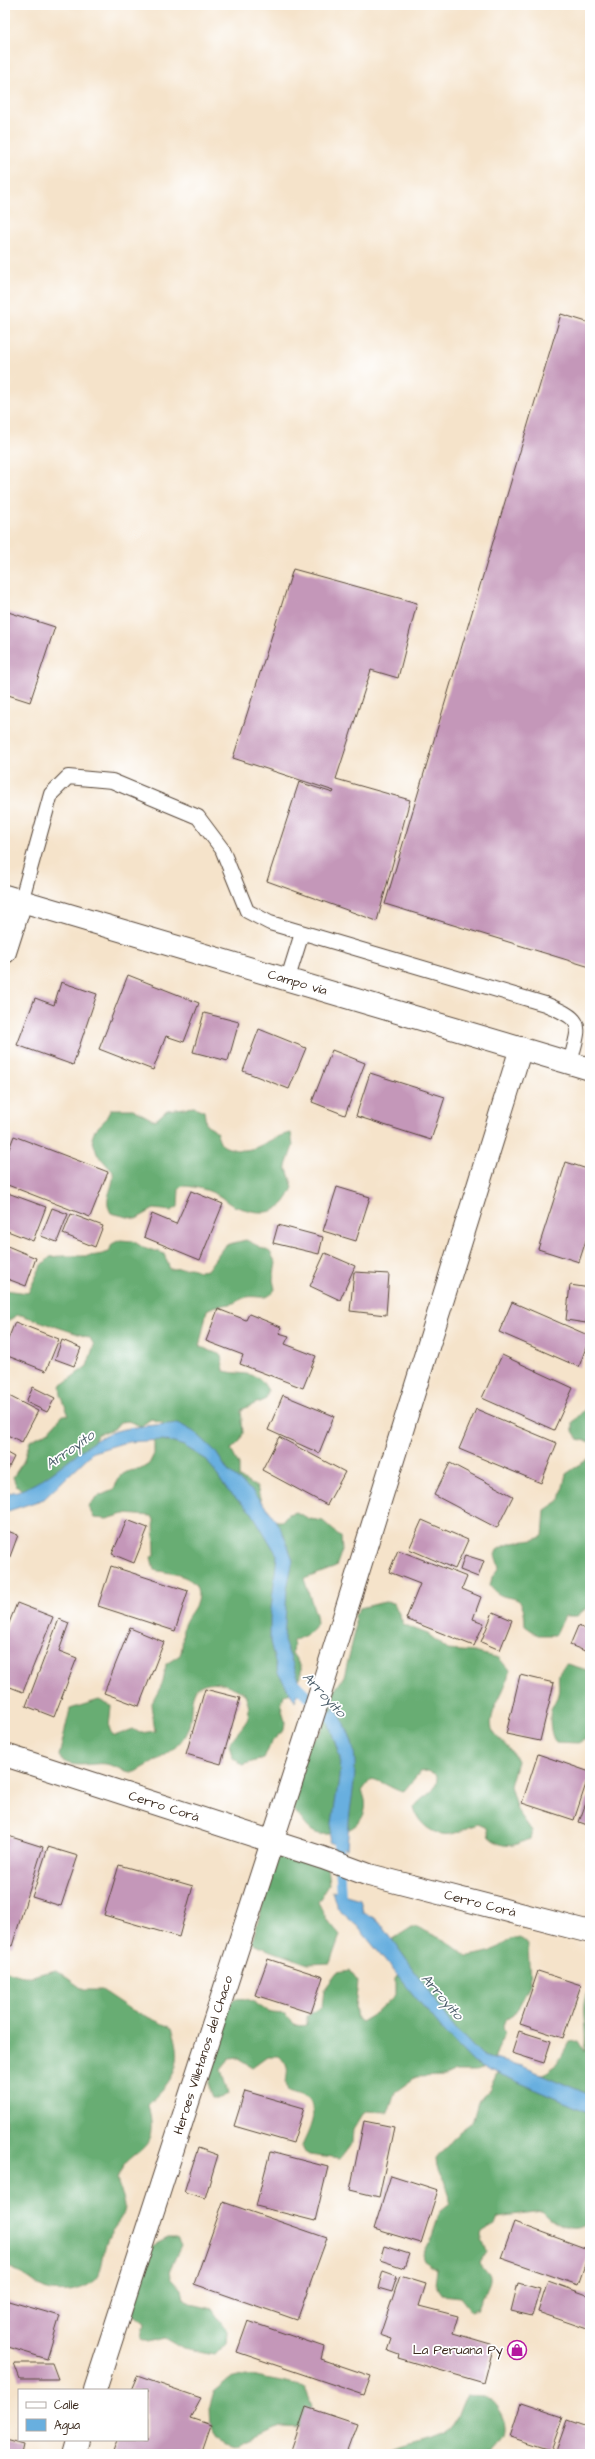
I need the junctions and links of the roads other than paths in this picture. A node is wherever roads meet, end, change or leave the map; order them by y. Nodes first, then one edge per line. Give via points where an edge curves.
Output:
1 (13, 899) edge
2 (302, 933) junction
3 (5, 952) edge
4 (288, 978) junction
5 (522, 1048) junction
6 (580, 1066) edge
7 (5, 1755) edge
8 (272, 1842) junction
9 (590, 1932) edge
10 (94, 2389) edge
11 (78, 2441) edge
12 (74, 2454) edge

1 - 2 lane via 51,794 68,777 112,781 198,817 222,849 247,911 270,923
1 - 3 street
1 - 4 street, Campo vía
2 - 4 lane
2 - 6 lane via 545,1004 568,1014 575,1020 579,1029
4 - 5 street, Campo vía
5 - 6 street, Campo vía
5 - 8 street, Heroes Villetanos del Chaco
7 - 8 street, Cerro Corá
8 - 9 street, Cerro Corá via 369,1875
8 - 10 street, Heroes Villetanos del Chaco
11 - 12 street

